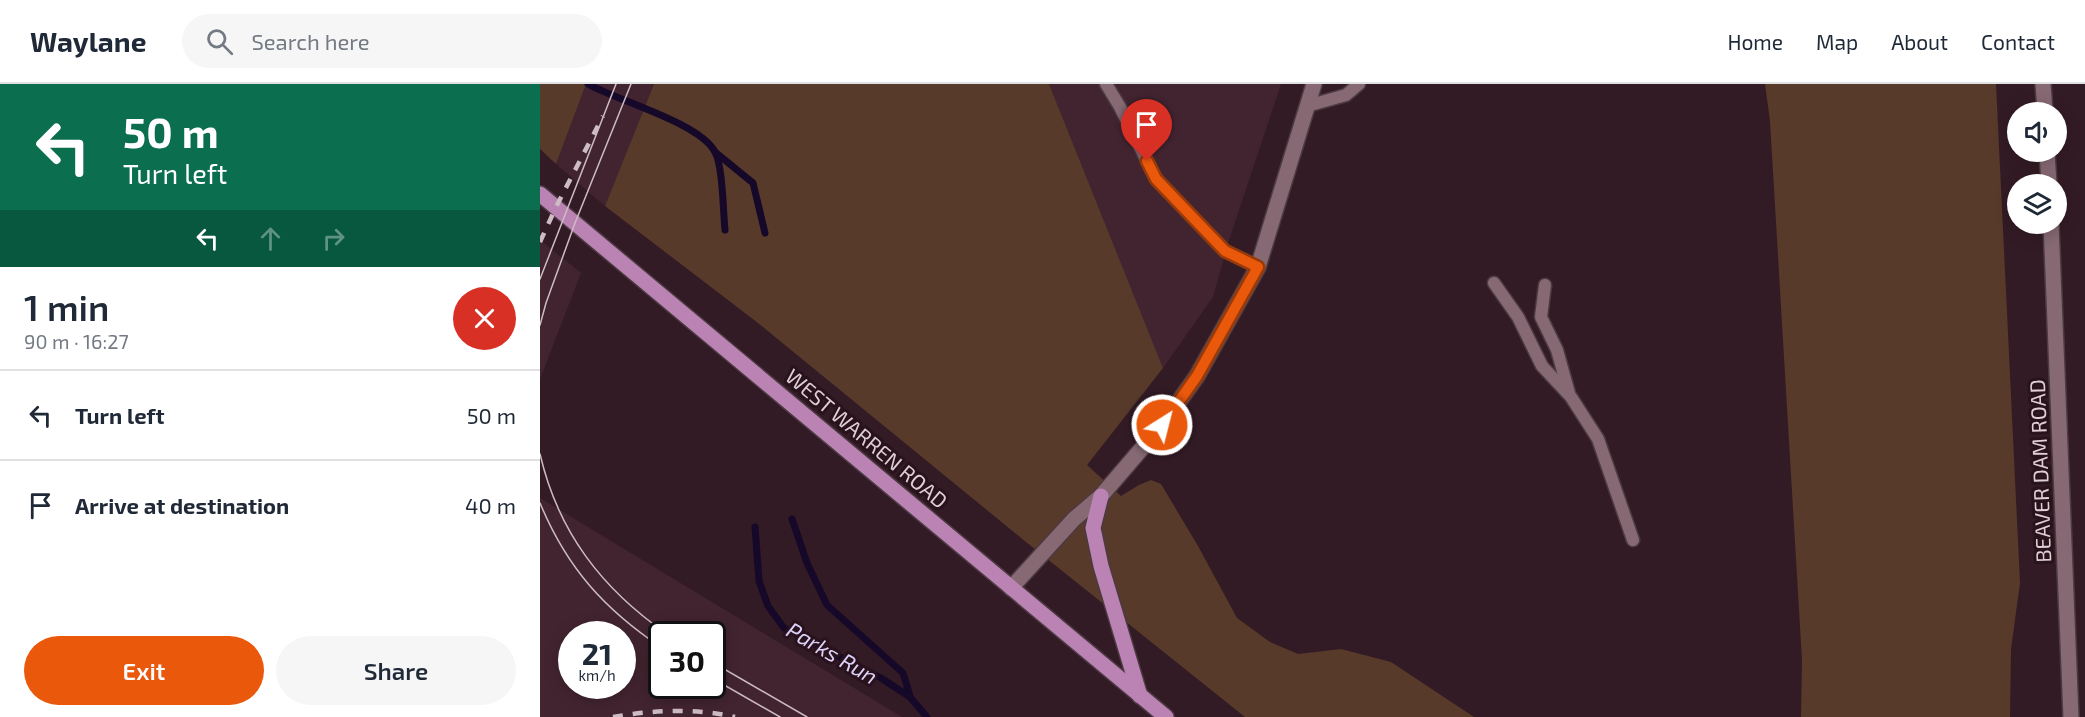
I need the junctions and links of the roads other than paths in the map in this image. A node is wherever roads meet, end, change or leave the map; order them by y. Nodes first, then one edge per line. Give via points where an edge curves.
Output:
1 (1106, 84) edge
2 (1314, 84) edge
3 (1359, 84) edge
4 (2043, 84) edge
5 (2044, 102) edge
6 (1307, 106) junction
7 (540, 194) edge
8 (2051, 234) edge
9 (1258, 267) junction
10 (1494, 283) dead end
11 (1545, 285) dead end
12 (1571, 397) junction
13 (1101, 496) junction
14 (1633, 540) dead end
15 (1011, 588) junction
16 (1140, 696) junction
17 (1166, 717) edge
18 (2071, 717) edge

1 - 9 lane via 1156,179 1225,251
2 - 6 street
3 - 6 lane via 1346,95
4 - 5 street
6 - 9 street
7 - 15 main road, WEST WARREN ROAD
8 - 18 street, BEAVER DAM ROAD
9 - 13 street via 1197,376 1162,425
10 - 12 lane via 1518,317 1542,366
11 - 12 lane via 1541,317 1557,350
12 - 14 lane via 1598,440
13 - 15 street via 1074,519
13 - 16 main road via 1093,528
15 - 16 main road, WEST WARREN ROAD
16 - 17 main road, WEST WARREN ROAD

